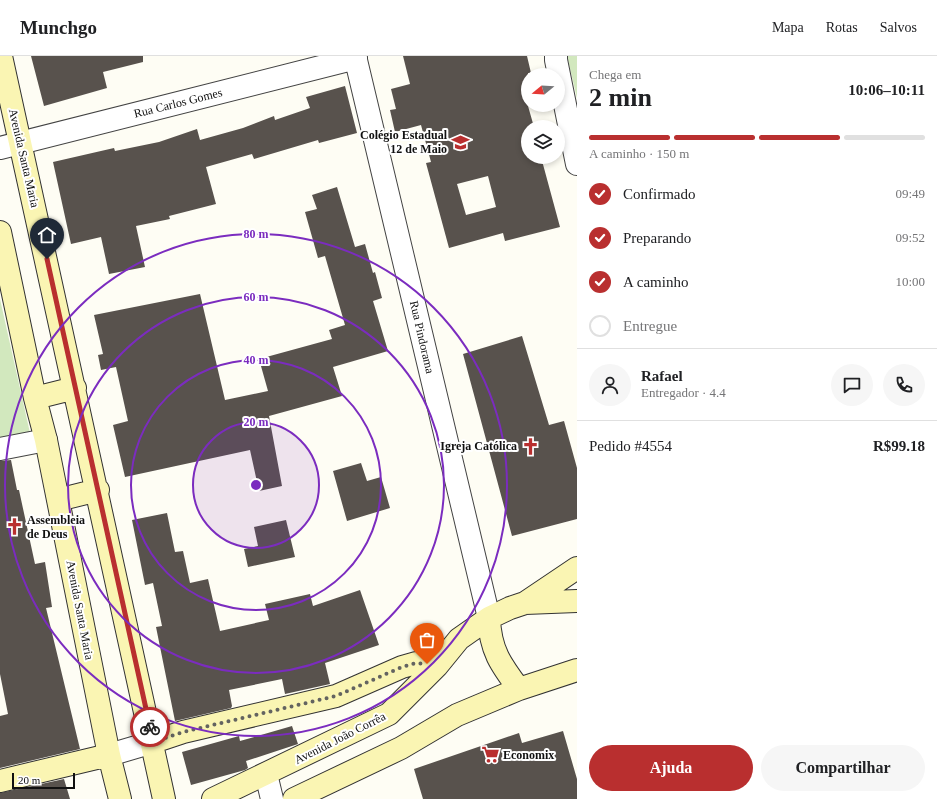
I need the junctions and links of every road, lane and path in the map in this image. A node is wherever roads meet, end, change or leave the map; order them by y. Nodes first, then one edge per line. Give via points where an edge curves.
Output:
1 (1, 56) edge
2 (356, 57) edge
3 (556, 58) edge
4 (21, 143) junction
5 (0, 148) edge
6 (577, 164) edge
7 (0, 232) edge
8 (75, 388) junction
9 (35, 398) junction
10 (46, 440) junction
11 (0, 449) edge
12 (98, 490) junction
13 (58, 500) junction
14 (577, 568) edge
15 (577, 601) edge
16 (526, 603) junction
17 (490, 618) junction
18 (437, 666) junction
19 (577, 670) edge
20 (519, 689) junction
21 (153, 742) junction
22 (109, 755) junction
23 (266, 774) junction
24 (0, 781) edge
25 (120, 799) edge
26 (164, 799) edge
27 (213, 799) edge
28 (272, 799) edge
29 (294, 799) edge

1 - 4 main road, Avenida Santa Maria
2 - 4 street, Rua Carlos Gomes
2 - 17 street, Rua Pindorama
3 - 6 street
4 - 5 street, Rua Carlos Gomes
4 - 8 main road, Avenida Santa Maria
7 - 9 main road, Avenida Santa Maria
8 - 9 main road
8 - 12 main road, Avenida Santa Maria
9 - 10 main road, Avenida Santa Maria
10 - 11 street
10 - 13 main road, Avenida Santa Maria
12 - 13 main road
12 - 21 main road, Avenida Santa Maria
13 - 22 main road, Avenida Santa Maria
14 - 16 main road
15 - 16 main road, Avenida João Corrêa
16 - 17 main road, Avenida João Corrêa
17 - 18 main road, Avenida João Corrêa via 459,639
17 - 20 main road via 490,636 499,662
18 - 21 main road via 416,663 336,696 183,732
18 - 23 main road, Avenida João Corrêa via 388,714
19 - 20 main road
20 - 29 main road via 458,715 401,748
21 - 22 street
21 - 26 main road, Avenida Santa Maria
22 - 24 main road
22 - 25 main road, Avenida Santa Maria
23 - 27 main road, Avenida João Corrêa
23 - 28 street

